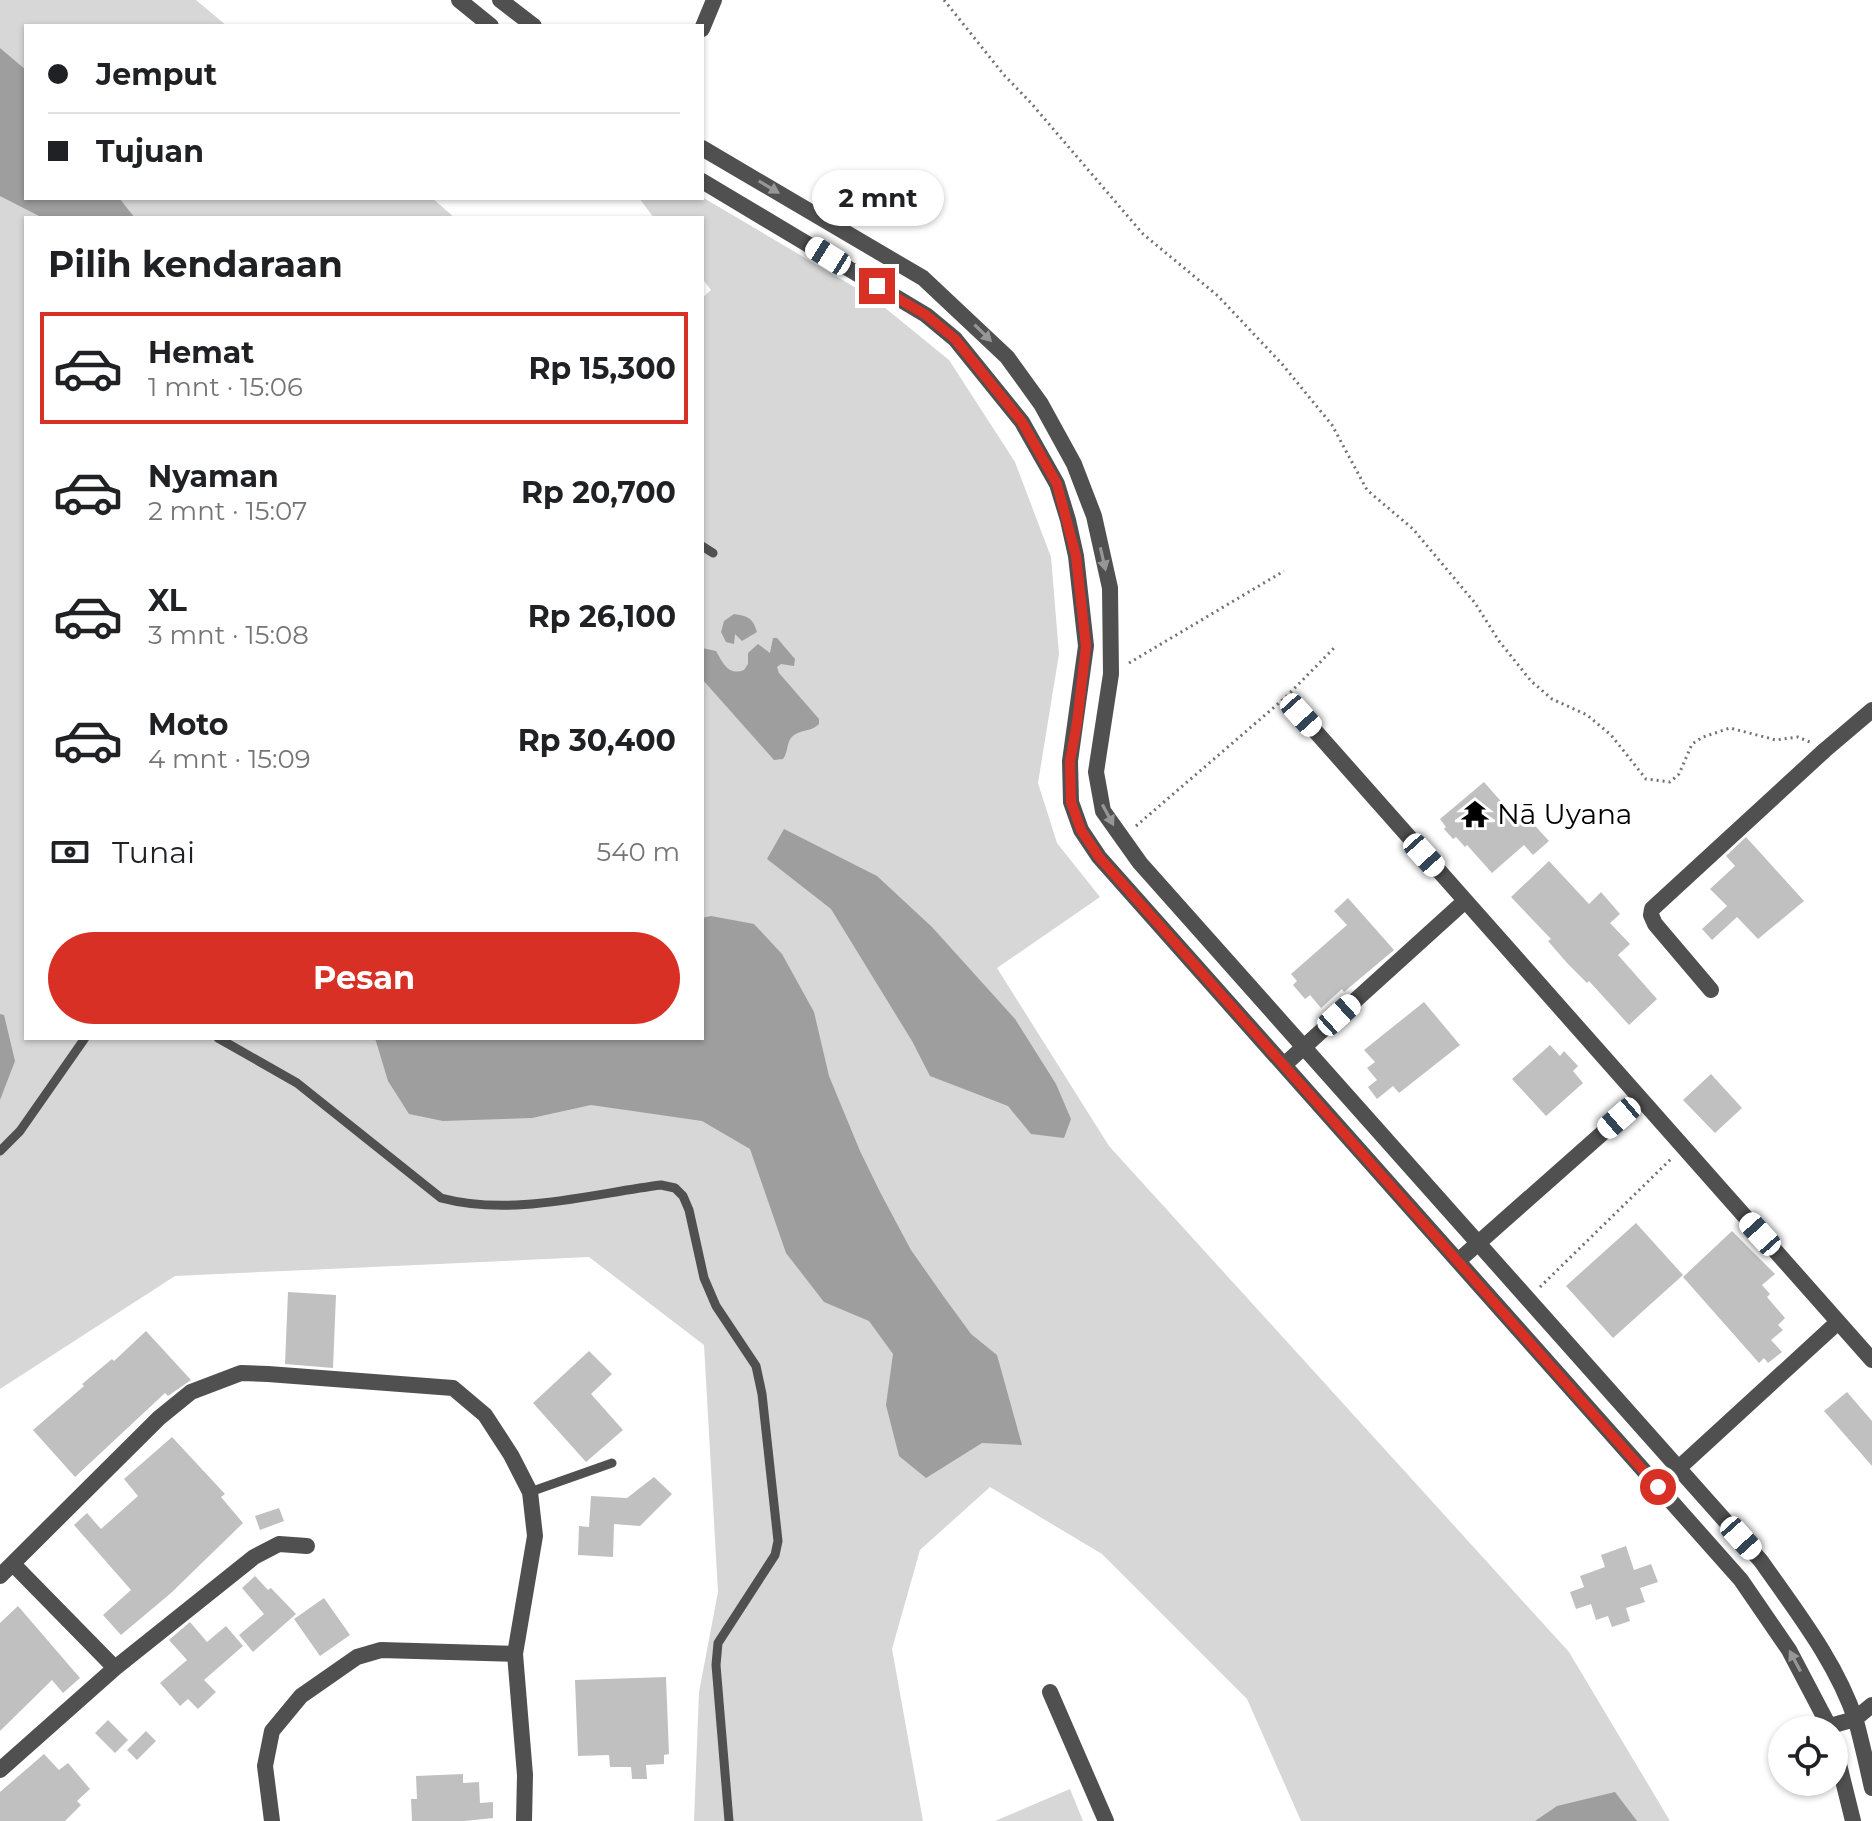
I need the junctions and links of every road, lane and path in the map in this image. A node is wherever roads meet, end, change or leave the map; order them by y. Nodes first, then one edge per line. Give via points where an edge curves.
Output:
1 (459, 0) edge
2 (500, 0) edge
3 (714, 0) edge
4 (944, 0) edge
5 (489, 24) edge
6 (531, 24) edge
7 (704, 24) edge
8 (704, 149) edge
9 (704, 182) edge
10 (704, 547) edge
11 (713, 553) dead end
12 (1284, 571) dead end
13 (1335, 647) dead end
14 (1111, 674) junction
15 (1872, 710) edge
16 (1301, 715) dead end
17 (1825, 750) junction
18 (1122, 837) junction
19 (1465, 901) junction
20 (1711, 990) dead end
21 (84, 1040) edge
22 (222, 1040) edge
23 (1304, 1047) junction
24 (1284, 1065) junction
25 (1641, 1099) junction
26 (1683, 1147) junction
27 (0, 1151) edge
28 (1478, 1243) junction
29 (1458, 1261) junction
30 (1528, 1299) junction
31 (1838, 1322) junction
32 (1872, 1360) edge
33 (612, 1463) dead end
34 (1678, 1468) junction
35 (1658, 1487) junction
36 (530, 1492) junction
37 (307, 1546) dead end
38 (13, 1564) junction
39 (0, 1576) edge
40 (515, 1654) junction
41 (115, 1668) junction
42 (1050, 1692) dead end
43 (1872, 1705) edge
44 (1824, 1716) edge
45 (1855, 1719) junction
46 (1848, 1722) edge
47 (0, 1770) edge
48 (1872, 1788) edge
49 (1847, 1796) edge
50 (272, 1821) edge
51 (524, 1821) edge
52 (729, 1821) edge
53 (1106, 1821) edge
54 (1853, 1821) edge

1 - 5 street
2 - 6 street
3 - 7 street
4 - 17 path via 1143,234 1218,296 1282,364 1332,425 1367,490 1413,529 1531,681 1552,699 1587,715 1611,735 1646,779 1670,782 1692,744 1730,728 1776,740 1798,737
8 -> 14 street via 923,278 1007,357 1074,464 1094,516 1110,588
9 - 24 street via 926,315 955,339 1022,422 1057,484 1076,556 1086,646 1070,761 1071,802 1081,830 1099,857
10 - 11 lane
12 - 14 path
13 - 18 path via 1286,697
14 -> 18 street via 1096,772 1103,811
15 - 17 street
16 - 19 street
17 - 20 street via 1652,909 1655,924
18 - 23 street
19 - 23 street
19 - 25 street
21 - 27 lane
22 - 52 lane via 297,1083 441,1198 463,1204 534,1203 661,1185 683,1196 716,1306 756,1366 778,1541 770,1564 718,1643
23 - 24 street
23 - 28 street
24 - 29 street
25 - 26 street
25 - 28 street
26 - 30 path
26 - 31 street
28 - 29 street
28 - 30 street
29 - 35 street
30 - 34 street
31 - 32 street
31 - 34 street
33 - 36 lane
34 - 35 street
34 - 45 street via 1761,1561 1810,1631
44 -> 35 street via 1789,1650 1741,1580
36 - 38 street via 485,1415 453,1388 241,1373 191,1392 159,1418
36 - 40 street via 535,1536
37 - 41 street via 279,1544 254,1557
38 - 39 street
38 - 41 street
40 - 50 street via 381,1650 357,1657 301,1696 272,1731 265,1766
40 - 51 street
41 - 47 street
42 - 53 street
43 - 45 street
45 - 46 street
45 - 48 street
49 - 54 street

